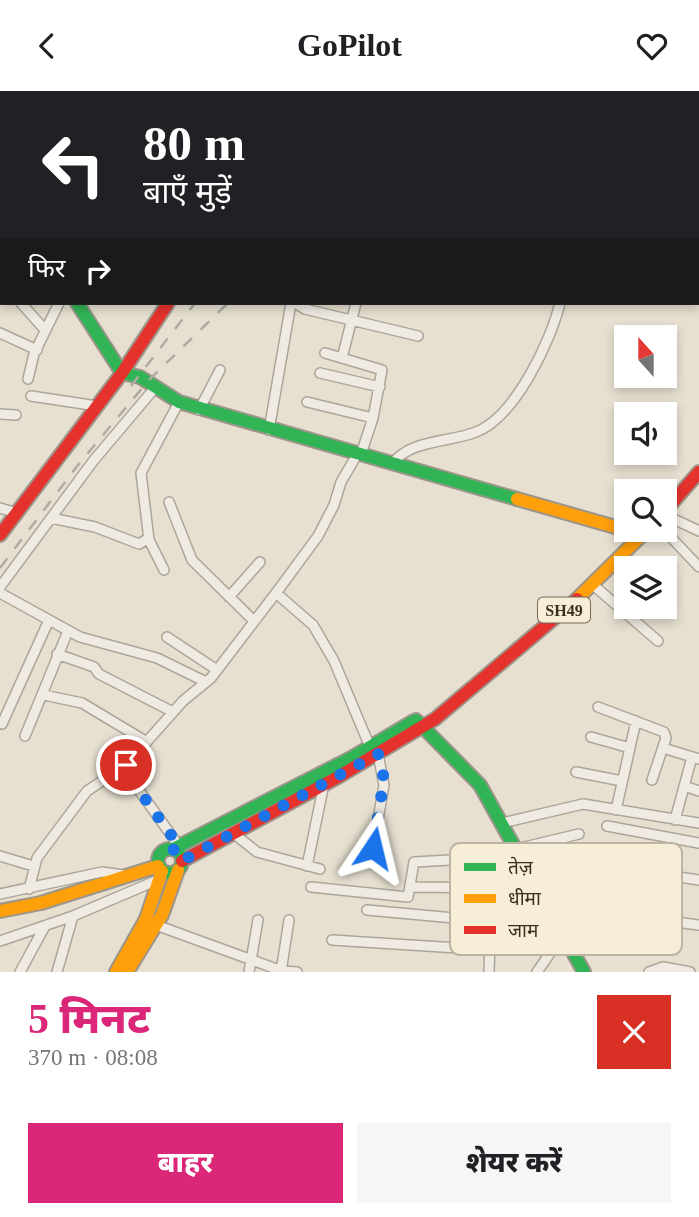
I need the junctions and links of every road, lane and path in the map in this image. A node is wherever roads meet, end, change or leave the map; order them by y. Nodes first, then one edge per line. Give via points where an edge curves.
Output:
1 (24, 305) edge
2 (58, 305) edge
3 (78, 305) edge
4 (167, 305) edge
5 (293, 305) edge
6 (297, 305) edge
7 (355, 305) edge
8 (559, 305) edge
9 (351, 321) junction
10 (45, 330) junction
11 (0, 333) edge
12 (418, 336) dead end
13 (37, 350) junction
14 (326, 353) dead end
15 (342, 358) junction
16 (220, 370) dead end
17 (122, 373) junction
18 (320, 373) dead end
19 (28, 379) dead end
20 (380, 387) junction
21 (154, 389) junction
22 (31, 396) dead end
23 (179, 402) junction
24 (307, 402) dead end
25 (97, 406) junction
26 (199, 410) junction
27 (0, 414) edge
28 (16, 415) dead end
29 (373, 418) junction
30 (269, 430) junction
31 (359, 454) junction
32 (392, 464) junction
33 (699, 472) edge
34 (677, 499) edge
35 (169, 502) dead end
36 (0, 508) edge
37 (16, 513) junction
38 (51, 518) junction
39 (677, 519) edge
40 (614, 526) edge
41 (699, 531) edge
42 (0, 535) edge
43 (149, 538) junction
44 (635, 542) edge
45 (675, 542) edge
46 (260, 562) dead end
47 (699, 567) edge
48 (164, 570) dead end
49 (592, 584) junction
50 (0, 587) edge
51 (0, 593) edge
52 (276, 593) junction
53 (229, 597) junction
54 (49, 620) junction
55 (254, 621) junction
56 (68, 631) junction
57 (167, 637) dead end
58 (658, 641) dead end
59 (57, 655) junction
60 (217, 670) junction
61 (206, 682) junction
62 (44, 695) junction
63 (598, 707) dead end
64 (173, 712) junction
65 (636, 721) junction
66 (2, 724) edge
67 (419, 724) junction
68 (25, 736) dead end
69 (591, 737) dead end
70 (147, 742) junction
71 (630, 748) junction
72 (663, 748) junction
73 (374, 751) junction
74 (695, 758) edge
75 (123, 768) junction
76 (576, 772) dead end
77 (652, 780) dead end
78 (622, 781) junction
79 (324, 784) junction
80 (684, 786) junction
81 (699, 791) edge
82 (616, 810) junction
83 (676, 820) junction
84 (502, 823) junction
85 (699, 823) edge
86 (607, 826) dead end
87 (233, 833) junction
88 (579, 834) dead end
89 (512, 843) edge
90 (530, 843) edge
91 (699, 843) edge
92 (176, 848) junction
93 (373, 848) dead end
94 (0, 856) edge
95 (450, 860) edge
96 (33, 866) junction
97 (180, 866) junction
98 (307, 866) junction
99 (320, 869) dead end
100 (160, 872) junction
101 (127, 876) junction
102 (311, 887) dead end
103 (411, 887) junction
104 (450, 887) edge
105 (29, 889) junction
106 (0, 894) edge
107 (367, 910) dead end
108 (0, 911) edge
109 (73, 916) junction
110 (450, 918) edge
111 (258, 920) dead end
112 (289, 920) dead end
113 (156, 925) junction
114 (46, 926) junction
115 (332, 940) dead end
116 (0, 941) edge
117 (450, 947) edge
118 (549, 955) edge
119 (572, 955) edge
120 (252, 960) junction
121 (680, 970) edge
122 (20, 972) edge
123 (57, 972) edge
124 (116, 972) edge
125 (127, 972) edge
126 (249, 972) edge
127 (281, 972) edge
128 (296, 972) edge
129 (537, 972) edge
130 (584, 972) edge
131 (649, 972) edge
132 (690, 972) edge

1 - 10 street
2 - 10 street
3 - 17 main road
4 - 17 main road
5 - 30 street
6 - 9 street
7 - 9 street
8 - 32 street via 515,400 489,425 467,436 409,449
9 - 12 street
9 - 15 street
10 - 13 street
11 - 13 street
13 - 19 street
14 - 15 street
15 - 20 street via 381,369
16 - 26 street
17 - 21 main road via 140,375
17 - 25 main road
18 - 20 street
20 - 29 street
21 - 23 main road
21 - 38 street
22 - 25 street
23 - 26 main road
23 - 43 street via 141,473
24 - 29 street
25 - 37 main road
26 - 30 main road
27 - 28 street
29 - 31 street
30 - 31 main road
31 - 32 main road
31 - 52 street via 341,482 318,536
32 - 40 main road
33 - 34 main road
35 - 53 street via 192,560
36 - 37 street
37 - 42 main road
38 - 43 street via 95,527 138,544
38 - 50 street
39 - 41 street
43 - 48 street
44 - 49 main road, SH49
45 - 47 street
46 - 53 street
49 - 58 street
49 - 67 main road, SH49 via 463,698
51 - 54 street
52 - 55 street
52 - 73 street via 313,625
53 - 55 street
54 - 56 street
54 - 66 street
55 - 60 street
56 - 59 street
56 - 61 street via 157,657
57 - 60 street
59 - 62 street
59 - 64 street via 94,667 99,674
60 - 61 street
61 - 64 street
62 - 68 street
62 - 70 street via 82,703
63 - 65 street
64 - 70 street
65 - 71 street
65 - 72 street via 664,732
67 - 73 main road, SH49
67 - 84 main road via 480,785
69 - 71 street
70 - 75 street
71 - 78 street
72 - 74 street
72 - 77 street
73 - 79 main road, SH49
73 - 92 main road, SH49
73 - 93 street via 384,779
74 - 80 street
75 - 92 street
75 - 96 street via 91,787
76 - 78 street
78 - 82 street
79 - 87 main road, SH49
79 - 98 street
80 - 81 street
80 - 83 street
82 - 83 street
82 - 84 street via 576,804
83 - 85 street
84 - 89 main road
86 - 91 street
87 - 97 main road, SH49
87 - 98 street via 257,852
88 - 90 street
92 - 97 main road
92 - 100 main road via 161,852
94 - 96 street
95 - 103 street via 416,861
96 - 105 street
97 - 100 main road via 171,874
97 - 113 main road
98 - 99 street
100 - 101 main road
100 - 109 street
100 - 124 main road via 146,919
101 - 105 street via 102,872
101 - 108 main road
102 - 103 street via 407,898
103 - 104 street
105 - 106 street
107 - 110 street
109 - 114 street
109 - 123 street
111 - 120 street
112 - 127 street
113 - 120 street
113 - 125 main road
114 - 116 street
114 - 122 street
115 - 117 street
118 - 129 street
119 - 130 main road
120 - 126 street
120 - 127 street
121 - 131 street via 663,967
121 - 132 street
127 - 128 street

